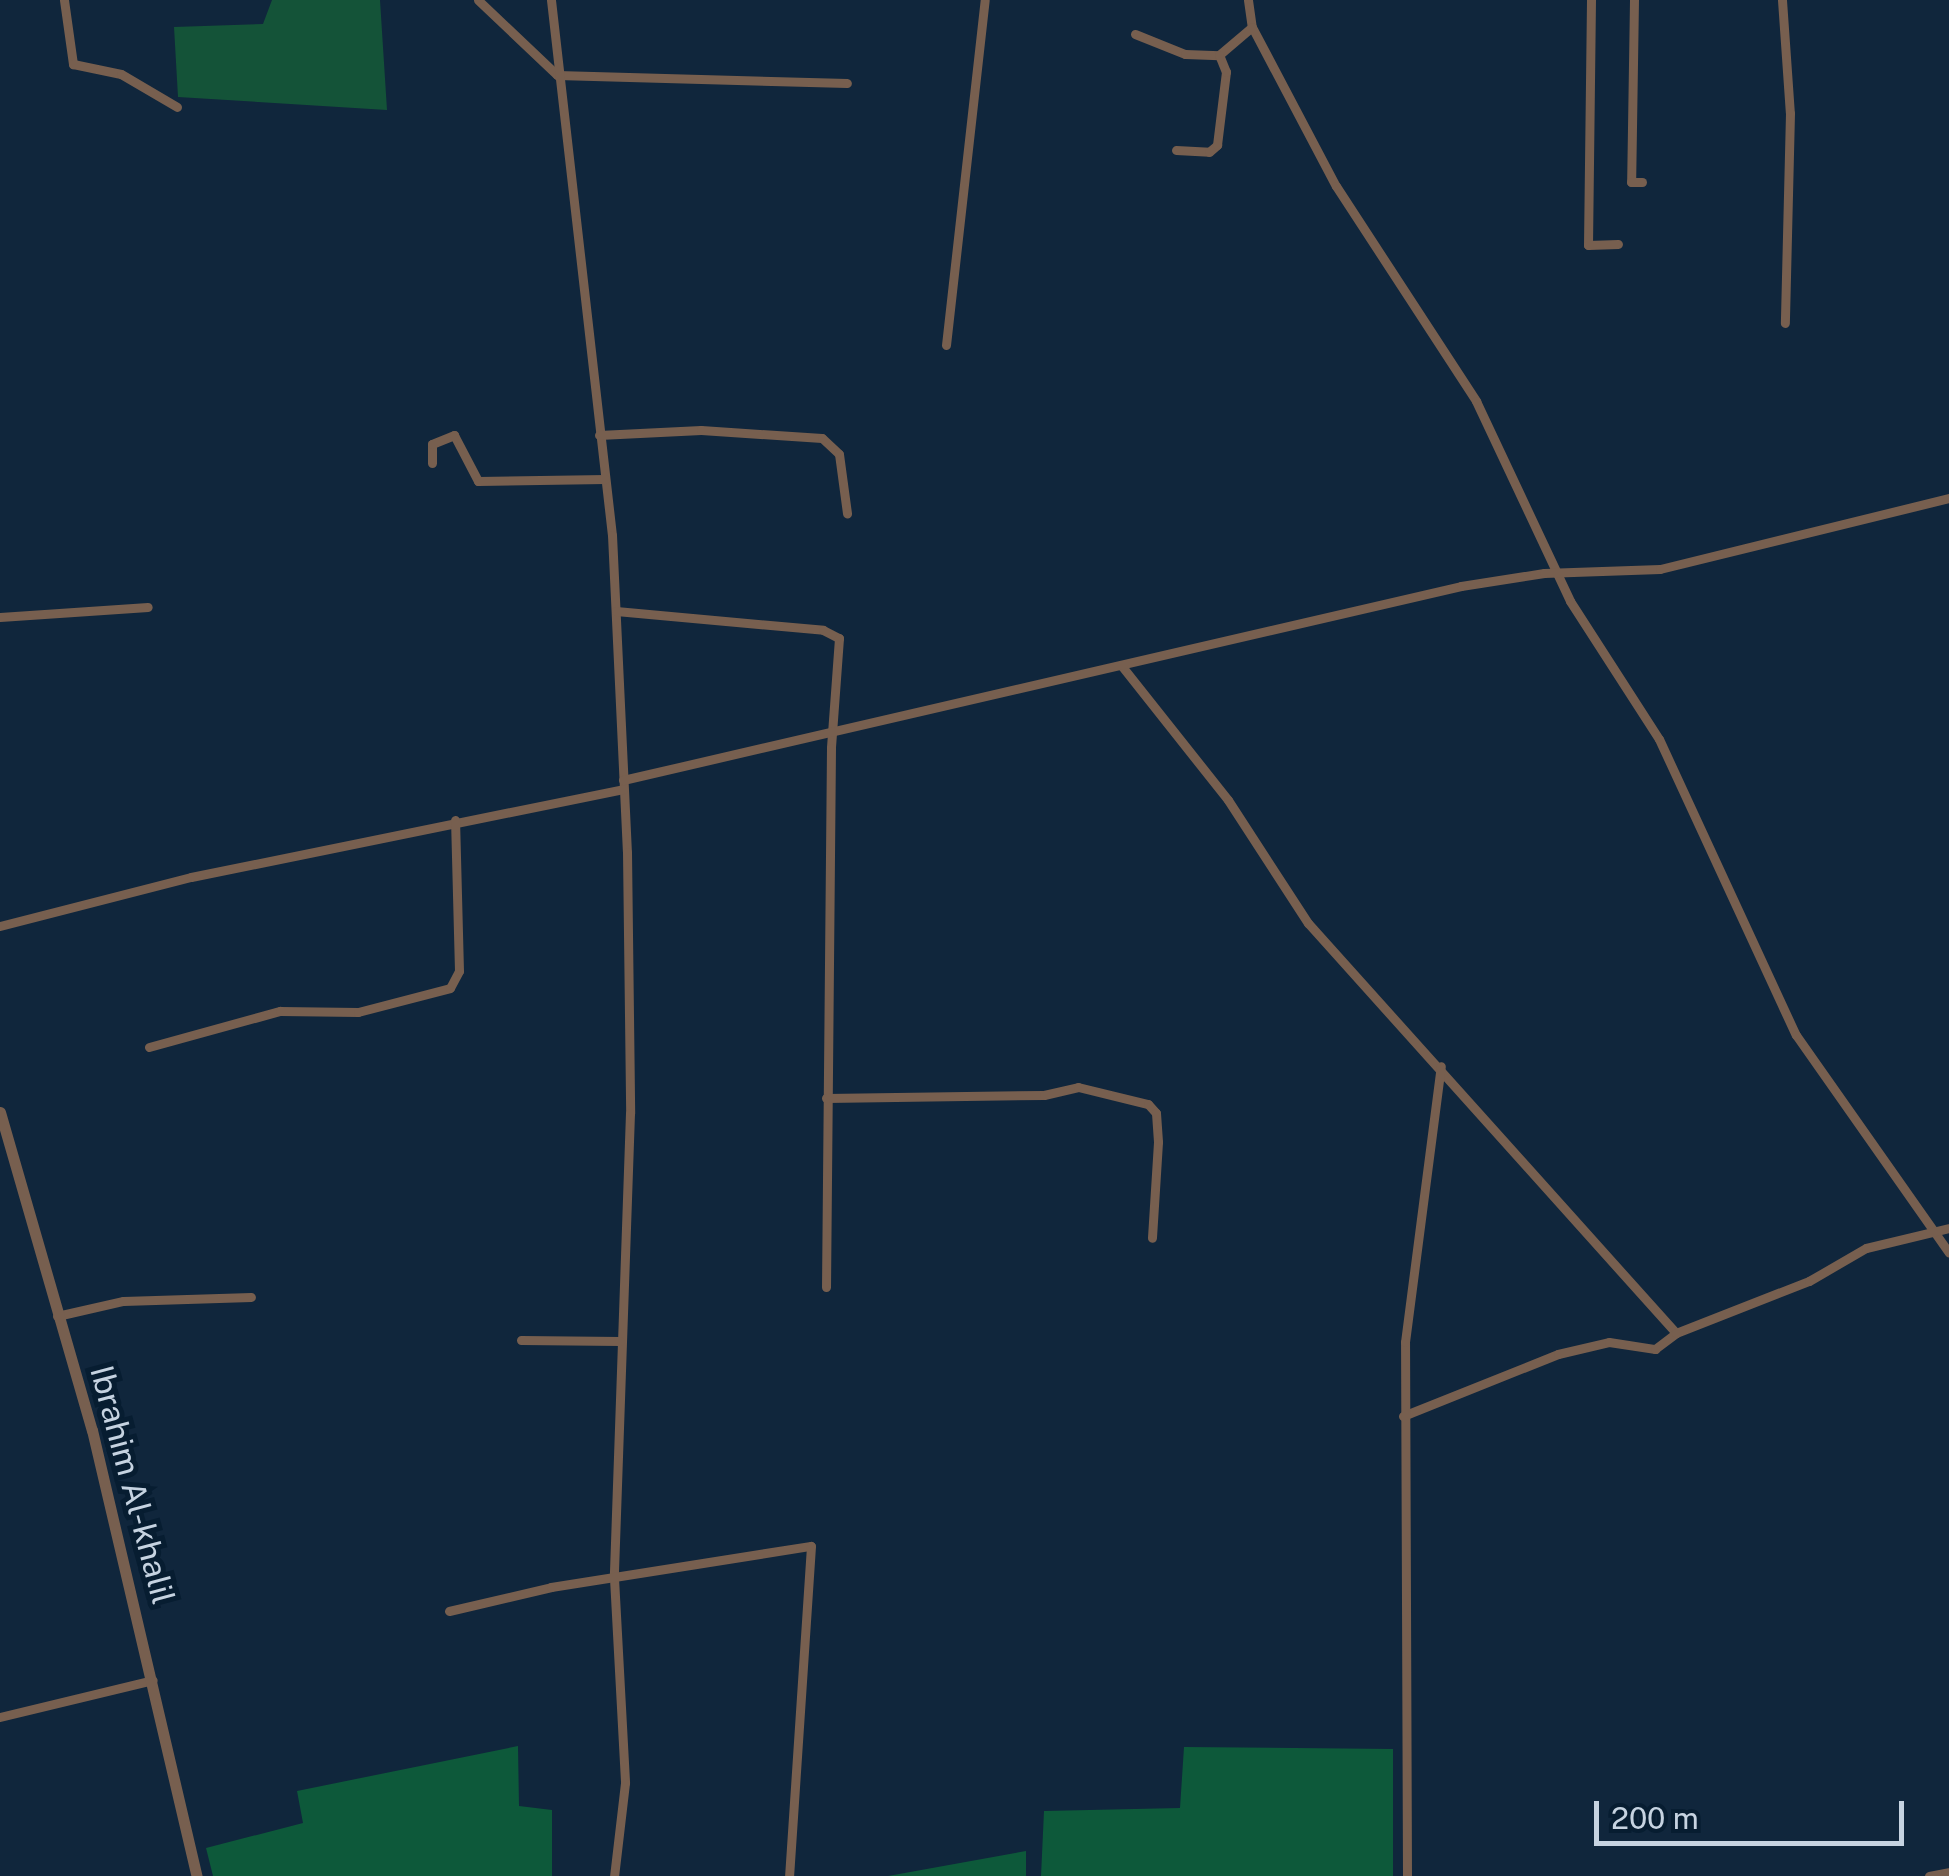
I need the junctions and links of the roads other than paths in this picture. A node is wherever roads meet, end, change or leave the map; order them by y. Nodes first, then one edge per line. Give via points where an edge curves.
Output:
1 (64, 0) edge
2 (478, 0) edge
3 (552, 0) edge
4 (985, 0) edge
5 (1248, 0) edge
6 (1591, 0) edge
7 (1634, 0) edge
8 (1782, 0) edge
9 (1252, 27) junction
10 (1135, 34) dead end
11 (1219, 55) junction
12 (557, 75) junction
13 (847, 83) dead end
14 (177, 107) dead end
15 (1176, 150) dead end
16 (1642, 182) dead end
17 (1618, 244) dead end
18 (1785, 324) dead end
19 (946, 345) dead end
20 (599, 435) junction
21 (432, 463) dead end
22 (605, 479) junction
23 (1949, 498) edge
24 (847, 514) dead end
25 (1556, 572) junction
26 (148, 607) dead end
27 (616, 611) junction
28 (0, 617) edge
29 (1122, 665) junction
30 (832, 734) junction
31 (624, 784) junction
32 (455, 820) junction
33 (0, 926) edge
34 (149, 1047) dead end
35 (1441, 1066) junction
36 (826, 1098) junction
37 (0, 1112) edge
38 (3, 1132) edge
39 (1949, 1228) edge
40 (1930, 1232) junction
41 (1152, 1238) dead end
42 (1949, 1253) edge
43 (826, 1287) dead end
44 (252, 1297) dead end
45 (58, 1316) junction
46 (1676, 1333) junction
47 (522, 1340) dead end
48 (620, 1341) junction
49 (1403, 1416) junction
50 (614, 1578) junction
51 (449, 1611) dead end
52 (153, 1680) junction
53 (0, 1717) edge
54 (1949, 1872) edge
55 (196, 1876) edge
56 (614, 1876) edge
57 (789, 1876) edge
58 (1408, 1876) edge
59 (1928, 1876) edge

1 - 14 street via 73,64 109,69
2 - 12 street
3 - 12 street
4 - 19 street
5 - 9 street
6 - 17 street via 1588,245
7 - 16 street via 1631,182
8 - 18 street via 1790,113
9 - 11 street
9 - 25 street via 1371,246 1476,401
10 - 11 street via 1185,54
11 - 15 street via 1226,72 1217,145 1208,152
12 - 13 street
12 - 20 street
20 - 22 street
20 - 24 street via 701,430 822,438 839,454
21 - 22 street via 432,444 454,435 478,480
22 - 27 street
23 - 25 street via 1660,570
25 - 29 street via 1462,586
25 - 40 street via 1659,739 1796,1036
26 - 28 street
27 - 30 street via 834,632 841,652
27 - 31 street
29 - 30 street
29 - 35 street via 1228,800 1308,923
30 - 31 street
30 - 36 street
31 - 32 street
31 - 48 street via 630,1113
32 - 33 street
32 - 34 street via 459,971 450,988 358,1012 280,1011
35 - 46 street
35 - 49 street via 1409,1278
36 - 41 street via 1044,1095 1078,1087 1148,1104 1156,1113 1158,1142
36 - 43 street
37 - 38 street, Ibrahim Al-khalil
38 - 45 street, Ibrahim Al-khalil
39 - 40 street
40 - 42 street
40 - 46 street via 1866,1248 1809,1281
44 - 45 street via 123,1301
45 - 52 street, Ibrahim Al-khalil
46 - 49 street via 1655,1349 1608,1342 1558,1354
47 - 48 street
48 - 50 street
49 - 58 street
50 - 51 street
50 - 56 street via 624,1783
50 - 57 street via 812,1546
52 - 53 street
52 - 55 street, Ibrahim Al-khalil
54 - 59 street

